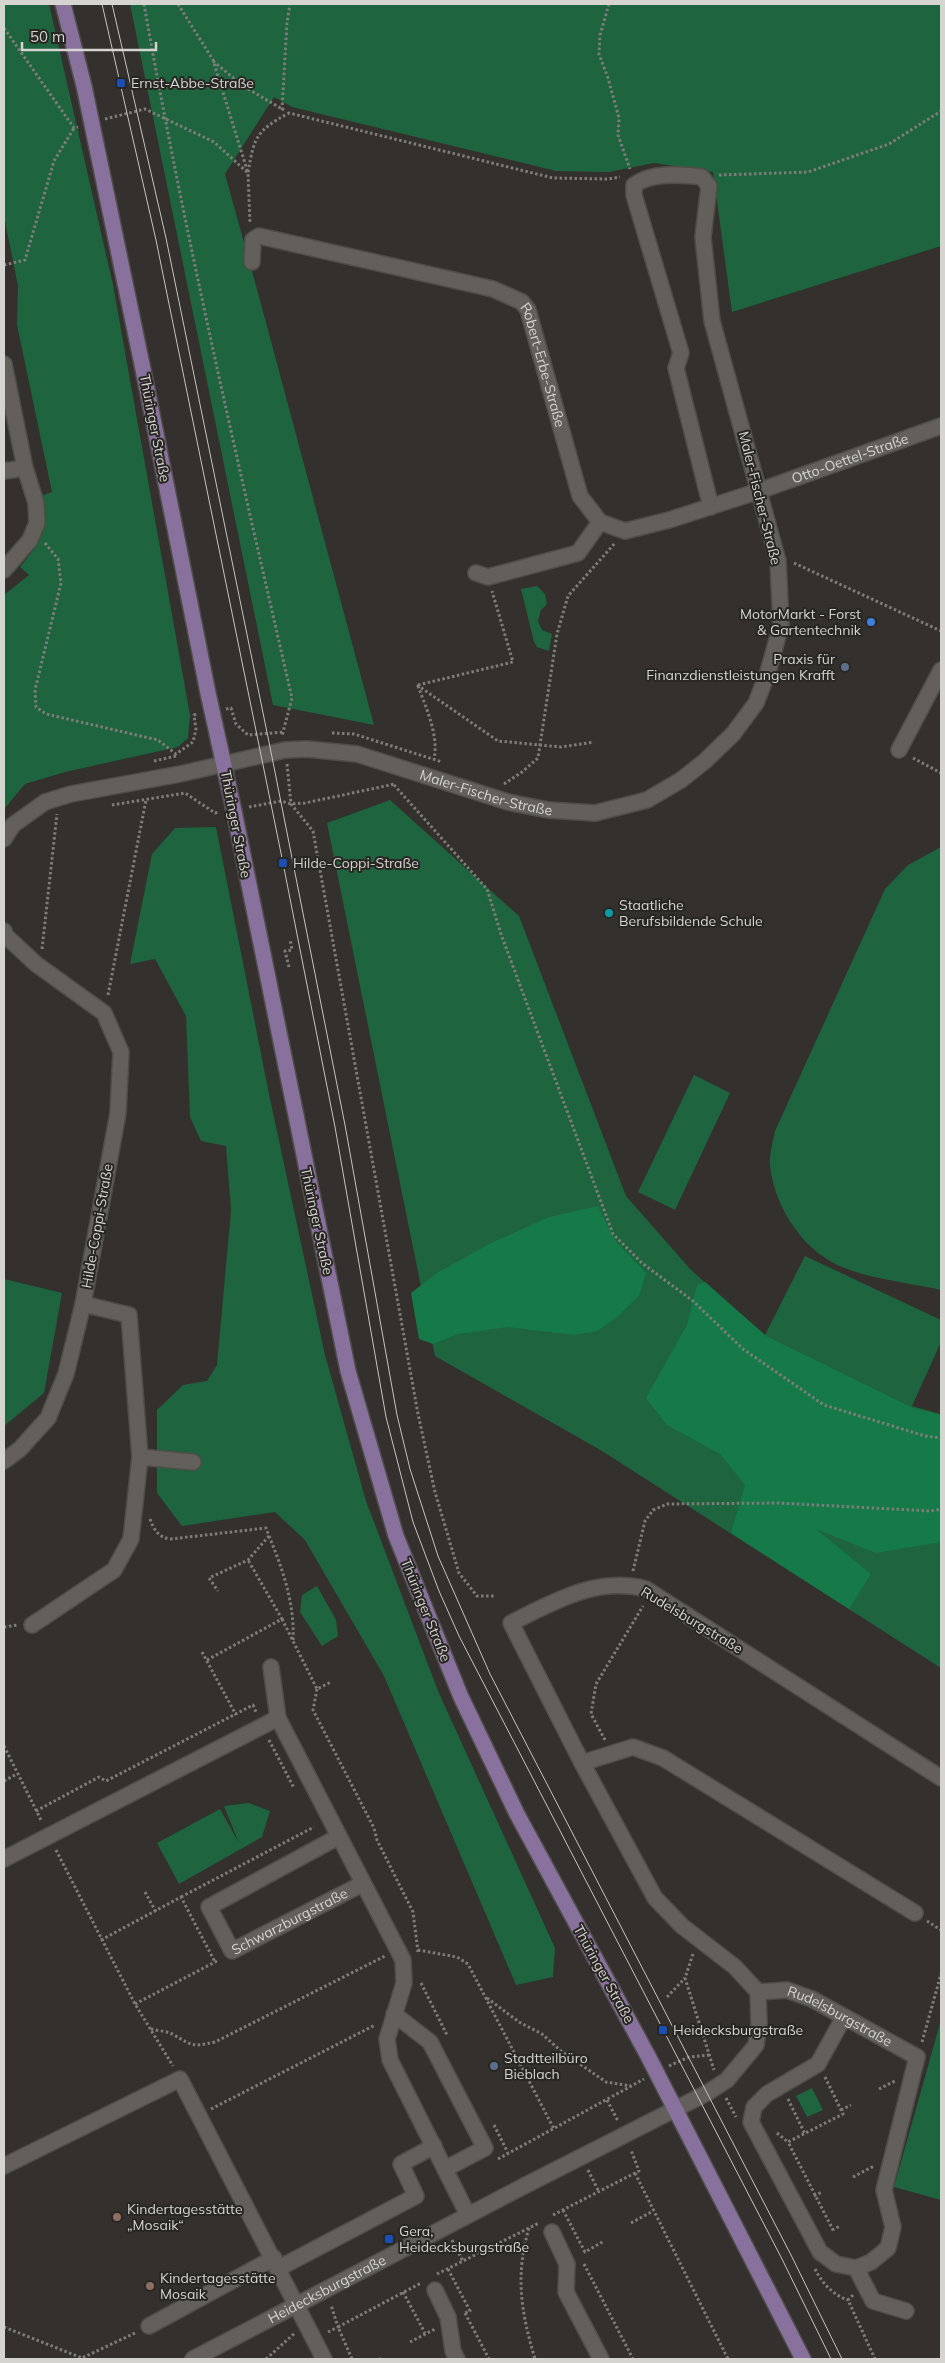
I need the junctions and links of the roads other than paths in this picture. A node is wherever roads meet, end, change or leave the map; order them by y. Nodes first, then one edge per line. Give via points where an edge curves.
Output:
1 (63, 4) edge
2 (252, 262) dead end
3 (4, 364) edge
4 (941, 426) edge
5 (25, 468) junction
6 (4, 471) edge
7 (759, 491) junction
8 (711, 507) junction
9 (600, 522) junction
10 (4, 570) edge
11 (482, 575) road end
12 (941, 670) edge
13 (899, 750) dead end
14 (224, 763) junction
15 (4, 839) edge
16 (4, 931) edge
17 (83, 1304) junction
18 (140, 1456) junction
19 (4, 1461) edge
20 (193, 1462) dead end
21 (32, 1625) dead end
22 (271, 1667) dead end
23 (278, 1718) junction
24 (582, 1763) junction
25 (941, 1778) edge
26 (338, 1837) junction
27 (4, 1859) edge
28 (362, 1884) junction
29 (915, 1913) dead end
30 (758, 1992) junction
31 (394, 2014) junction
32 (844, 2016) junction
33 (676, 2109) junction
34 (434, 2146) junction
35 (4, 2166) edge
36 (445, 2169) junction
37 (468, 2215) junction
38 (552, 2232) dead end
39 (276, 2263) junction
40 (856, 2268) junction
41 (435, 2290) dead end
42 (298, 2305) junction
43 (906, 2311) dead end
44 (149, 2326) road end
45 (193, 2359) edge
46 (324, 2359) edge
47 (457, 2359) edge
48 (601, 2359) edge
49 (803, 2359) edge

1 - 14 main road, Thüringer Straße via 92,123
2 - 9 street, Robert-Erbe-Straße via 253,240 259,236 493,289 522,302 528,310 580,496
3 - 5 street
4 - 7 street, Otto-Oettel-Straße
5 - 6 street
5 - 10 street via 36,503 37,523 30,540
7 - 8 street
7 - 8 street, Maler-Fischer-Straße via 712,321 703,237 709,186 702,177 685,174 633,180 634,195 680,353 676,368
7 - 14 street, Maler-Fischer-Straße via 778,561 782,625 768,672 756,702 733,734 705,762 647,800 595,813 548,810 508,802 358,754 308,749 285,750
8 - 9 street via 624,531
9 - 11 street via 578,553
12 - 13 street
14 - 15 street via 45,802 13,825
14 - 33 main road, Thüringer Straße via 348,1371 396,1536 461,1697 516,1814
16 - 17 street, Hilde-Coppi-Straße via 36,964 104,1013 121,1052 118,1113
17 - 18 street, Hilde-Coppi-Straße via 129,1314
17 - 19 street, Hilde-Coppi-Straße via 66,1374 48,1418 20,1449
18 - 20 street
18 - 21 street, Hilde-Coppi-Straße via 131,1539 114,1570
22 - 23 street, Schwarzburgstraße
23 - 26 street, Schwarzburgstraße
23 - 27 street
24 - 25 street, Rudelsburgstraße via 511,1623 559,1599 593,1587 630,1585 651,1592
24 - 29 street via 633,1747 663,1758
24 - 30 street, Rudelsburgstraße via 655,1898 682,1926 735,1967
26 - 28 street, Schwarzburgstraße
26 - 28 street, Schwarzburgstraße via 209,1907 232,1951
28 - 31 street, Schwarzburgstraße via 403,1960 404,1983
30 - 32 street, Rudelsburgstraße via 786,1990
30 - 33 street via 756,2046 727,2080
31 - 34 street, Schwarzburgstraße via 387,2039 390,2060
31 - 36 street via 430,2042 485,2148
32 - 40 street, Rudelsburgstraße via 917,2057 884,2190 893,2227 888,2248
32 - 40 street via 818,2064 767,2094 754,2107 751,2122 820,2252 836,2264
33 - 37 street, Heidecksburgstraße
33 - 49 main road, Thüringer Straße
34 - 36 street, Schwarzburgstraße
34 - 39 street via 401,2164 416,2196
35 - 39 street via 180,2078
36 - 37 street, Schwarzburgstraße
37 - 42 street, Heidecksburgstraße
38 - 48 street via 567,2264 566,2292
39 - 42 street
39 - 44 street
40 - 43 street via 873,2301
41 - 47 street via 448,2317
42 - 45 street, Heidecksburgstraße
42 - 46 street

